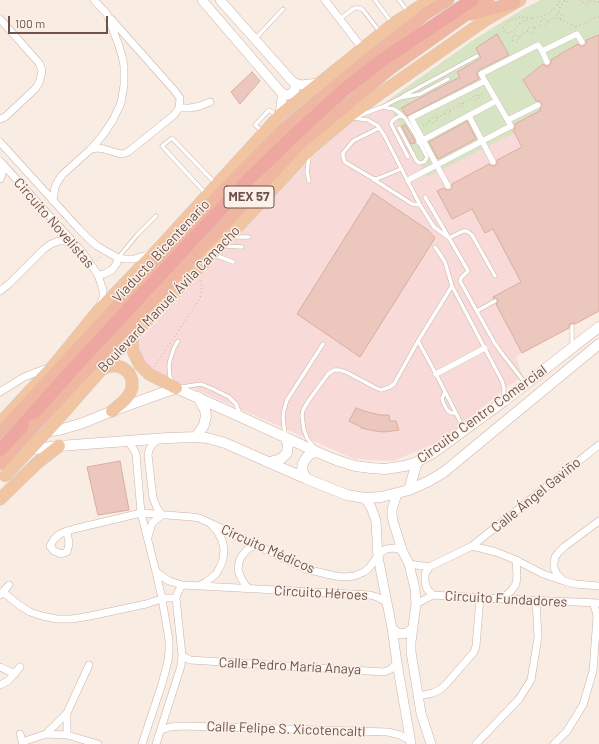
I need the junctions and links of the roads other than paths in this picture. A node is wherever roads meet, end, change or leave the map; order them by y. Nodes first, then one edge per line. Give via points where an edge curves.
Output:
1 (94, 0) edge
2 (202, 0) edge
3 (220, 0) edge
4 (325, 0) edge
5 (375, 0) edge
6 (399, 0) edge
7 (445, 0) edge
8 (448, 0) edge
9 (472, 0) edge
10 (488, 0) edge
11 (517, 2) edge
12 (283, 9) dead end
13 (409, 13) junction
14 (107, 14) junction
15 (464, 16) junction
16 (0, 18) edge
17 (340, 19) junction
18 (393, 24) junction
19 (381, 33) junction
20 (255, 40) junction
21 (582, 42) dead end
22 (362, 48) junction
23 (542, 51) junction
24 (477, 56) dead end
25 (547, 62) dead end
26 (448, 79) dead end
27 (485, 81) junction
28 (295, 83) junction
29 (319, 83) junction
30 (282, 93) junction
31 (400, 98) junction
32 (496, 101) junction
33 (210, 102) dead end
34 (538, 105) dead end
35 (382, 107) junction
36 (179, 108) junction
37 (279, 116) junction
38 (469, 116) junction
39 (350, 118) junction
40 (0, 119) edge
41 (408, 119) junction
42 (508, 120) junction
43 (379, 128) junction
44 (399, 128) dead end
45 (421, 141) junction
46 (482, 141) junction
47 (0, 142) edge
48 (91, 149) junction
49 (309, 150) junction
50 (408, 157) dead end
51 (493, 162) dead end
52 (1, 163) edge
53 (437, 165) junction
54 (401, 169) junction
55 (372, 178) junction
56 (0, 179) edge
57 (408, 180) junction
58 (309, 181) dead end
59 (217, 185) junction
60 (448, 186) dead end
61 (207, 196) junction
62 (425, 197) dead end
63 (53, 201) junction
64 (420, 204) junction
65 (156, 216) dead end
66 (249, 237) dead end
67 (449, 238) junction
68 (74, 244) junction
69 (160, 247) junction
70 (435, 247) dead end
71 (242, 248) dead end
72 (217, 250) junction
73 (118, 258) junction
74 (233, 262) dead end
75 (98, 275) junction
76 (495, 276) dead end
77 (452, 286) junction
78 (0, 291) edge
79 (495, 301) dead end
80 (98, 311) junction
81 (477, 311) junction
82 (572, 326) dead end
83 (599, 327) edge
84 (134, 334) junction
85 (178, 341) dead end
86 (418, 341) junction
87 (324, 344) dead end
88 (599, 344) edge
89 (485, 348) junction
90 (572, 348) junction
91 (54, 365) junction
92 (100, 371) junction
93 (436, 374) junction
94 (526, 384) junction
95 (176, 388) junction
96 (0, 392) edge
97 (445, 392) junction
98 (198, 397) junction
99 (504, 401) junction
100 (112, 411) junction
101 (456, 413) junction
102 (241, 417) junction
103 (3, 427) edge
104 (464, 430) junction
105 (196, 437) junction
106 (285, 437) junction
107 (0, 438) edge
108 (158, 439) junction
109 (128, 441) junction
110 (599, 445) edge
111 (59, 446) junction
112 (0, 451) edge
113 (317, 452) junction
114 (270, 462) junction
115 (417, 462) junction
116 (0, 464) edge
117 (3, 479) edge
118 (307, 479) junction
119 (409, 490) junction
120 (397, 494) junction
121 (365, 498) junction
122 (0, 499) edge
123 (141, 513) junction
124 (162, 515) junction
125 (599, 521) edge
126 (210, 523) junction
127 (67, 531) junction
128 (148, 539) junction
129 (256, 545) junction
130 (472, 546) junction
131 (402, 550) junction
132 (378, 557) junction
133 (516, 560) junction
134 (409, 564) junction
135 (429, 567) junction
136 (156, 572) junction
137 (564, 581) junction
138 (10, 585) dead end
139 (182, 585) junction
140 (198, 586) junction
141 (599, 586) edge
142 (250, 589) junction
143 (1, 594) edge
144 (433, 595) junction
145 (176, 598) junction
146 (480, 598) junction
147 (162, 599) junction
148 (502, 599) junction
149 (536, 600) junction
150 (386, 602) junction
151 (596, 603) edge
152 (416, 604) junction
153 (392, 628) junction
154 (413, 628) junction
155 (182, 655) junction
156 (397, 663) junction
157 (88, 665) dead end
158 (0, 667) edge
159 (20, 667) dead end
160 (15, 674) junction
161 (0, 685) edge
162 (418, 696) junction
163 (67, 713) junction
164 (161, 730) junction
165 (20, 734) dead end
166 (46, 734) junction
167 (67, 735) junction
168 (410, 742) edge
169 (23, 743) edge
170 (98, 744) edge
171 (142, 744) edge
172 (156, 744) edge
173 (431, 744) edge
174 (476, 744) edge
175 (554, 744) edge

1 - 14 street
2 - 30 street
3 - 20 street
4 - 17 street
5 - 18 lane
6 - 13 lane
7 - 13 main road via 425,4
8 - 103 highway, MEX 57 via 356,69 286,127 219,195
9 - 112 highway, Viaducto Bicentenario, bridge via 384,59 344,90 302,128 250,178
10 - 15 highway, Boulevard Manuel Ávila Camacho / MEX 57
11 - 15 highway
11 - 39 main road, Boulevard Manuel Ávila Camacho via 487,19 381,93
12 - 20 lane
13 - 18 main road
14 - 36 street via 174,90 180,98
14 - 48 street via 120,46 124,85 121,103 113,120
15 - 116 highway, Boulevard Manuel Ávila Camacho / MEX 57, bridge via 391,68 301,143
16 - 40 street via 39,63 42,70 42,76 35,89
17 - 19 lane via 353,9 360,8
17 - 22 street
18 - 19 main road
19 - 22 main road
20 - 28 street
21 - 23 street via 577,34
22 - 29 main road
23 - 25 street
23 - 27 street via 538,44 481,74
24 - 31 lane
26 - 31 lane via 420,94
27 - 32 street
27 - 41 street
28 - 29 street
28 - 30 street via 292,93
29 - 37 main road
30 - 37 street
31 - 35 lane
32 - 38 street
32 - 42 street
33 - 36 street via 190,108
34 - 42 street
35 - 39 lane
35 - 41 lane via 394,109
36 - 48 street via 128,152 117,154 104,149
37 - 59 main road
38 - 45 street
38 - 46 street
39 - 43 lane via 368,120
39 - 49 main road, Boulevard Manuel Ávila Camacho
41 - 45 lane
41 - 45 street via 417,129
41 - 50 lane via 400,116 392,121 392,124
42 - 46 street via 511,126
43 - 54 lane
43 - 55 lane via 353,141 343,153 346,162
44 - 45 lane via 419,163 424,162 427,157
45 - 53 street
46 - 51 street
46 - 53 street
47 - 63 street
48 - 63 street via 62,175 55,187
49 - 58 lane
49 - 72 main road, Boulevard Manuel Ávila Camacho
52 - 56 street
52 - 68 street, Circuito Novelistas
53 - 57 street
53 - 60 street
54 - 55 lane via 376,179
54 - 57 lane
55 - 64 lane via 412,204
57 - 64 lane
59 - 61 main road
59 - 61 lane via 172,138 162,146
61 - 69 main road
62 - 67 lane
63 - 73 street via 90,240
64 - 67 lane via 434,227
65 - 73 lane via 136,235
66 - 72 lane
67 - 76 lane via 463,231 470,233
67 - 81 lane via 468,271 460,281
68 - 75 street, Circuito Novelistas
68 - 78 street via 59,241 51,244
69 - 73 street via 134,259
69 - 80 main road
70 - 77 lane via 445,262
71 - 72 lane
72 - 74 lane via 219,256
72 - 84 main road, Boulevard Manuel Ávila Camacho
73 - 75 street via 112,270
75 - 80 street, Circuito Novelistas via 103,290
77 - 86 lane
77 - 89 lane
79 - 81 lane
80 - 91 main road
81 - 94 lane via 500,352
82 - 90 lane
83 - 90 main road, Circuito Centro Comercial
84 - 92 main road, Boulevard Manuel Ávila Camacho
84 - 95 main road via 134,355 140,365 150,374
85 - 95 lane via 171,354 169,368 170,377
86 - 93 lane
86 - 113 lane via 394,384 386,389 376,388 339,370 328,374 309,400 302,416 307,438
87 - 106 lane via 287,400 283,418
88 - 119 main road via 444,472
89 - 93 street
89 - 99 lane via 502,381
90 - 94 main road, Circuito Centro Comercial
91 - 96 street via 24,377
91 - 103 main road
92 - 100 main road via 109,366 117,366 123,368 132,380 129,395
92 - 117 main road, Boulevard Manuel Ávila Camacho, bridge
93 - 97 lane
94 - 99 main road, Circuito Centro Comercial
95 - 98 main road, Circuito Centro Comercial
95 - 100 main road
95 - 102 lane via 201,384 213,389 229,397 236,404
97 - 101 lane
97 - 101 lane via 442,398 447,410
98 - 102 main road, Circuito Centro Comercial
98 - 105 main road via 206,410 206,416 204,425
99 - 104 main road, Circuito Centro Comercial
100 - 107 main road via 59,430
101 - 104 lane
102 - 106 main road, Circuito Centro Comercial
104 - 115 main road, Circuito Centro Comercial
105 - 108 main road
105 - 114 main road via 225,443
106 - 113 main road, Circuito Centro Comercial
106 - 114 main road via 288,444 287,453 281,459
108 - 109 main road
108 - 124 street via 148,455 153,498
109 - 111 main road
109 - 123 street via 136,454
110 - 130 street, Calle Ángel Gaviño
111 - 112 main road
111 - 122 main road via 37,463
113 - 115 main road, Circuito Centro Comercial via 354,466 371,468 396,468
113 - 118 main road via 310,454 303,463 303,473
114 - 118 main road
115 - 119 main road
118 - 121 main road via 347,495
119 - 120 main road
120 - 121 main road
120 - 131 street via 392,515
121 - 132 street via 376,521
123 - 124 street, Circuito Médicos
123 - 127 street, Circuito Médicos
123 - 128 street
124 - 126 street, Circuito Médicos via 199,518
124 - 128 street via 152,523
125 - 137 street via 564,547 555,557 554,568
126 - 129 street, Circuito Médicos
126 - 140 street via 222,540 223,560 216,574
127 - 127 street via 67,552 61,554 54,551 50,546 54,539
128 - 136 street
129 - 132 street, Circuito Médicos via 306,569 335,576 358,575 369,568
129 - 142 street via 249,548 239,562 241,578
130 - 133 street
130 - 135 street
131 - 132 street, Circuito Médicos via 389,548
131 - 134 street
132 - 150 street
133 - 137 street via 543,574
133 - 148 street via 516,584
134 - 135 street
134 - 152 street
135 - 144 street via 425,574 425,582
136 - 139 street, Circuito Héroes via 169,581
136 - 147 street
137 - 141 street
138 - 143 street
139 - 140 street, Circuito Héroes
139 - 145 street
140 - 142 street, Circuito Héroes
142 - 150 street, Circuito Héroes via 370,595
143 - 147 street via 30,612 57,619 90,616
144 - 146 street, Circuito Fundadores
144 - 152 street, Circuito Fundadores
145 - 147 street
145 - 155 street
146 - 148 street, Circuito Fundadores
146 - 162 street via 474,652 441,689
147 - 171 street via 169,640 168,661
148 - 149 street, Circuito Fundadores
149 - 151 street, Circuito Fundadores
149 - 174 street via 538,637 531,680 519,699
150 - 153 street, Circuito Héroes
151 - 175 street via 593,671 583,705
152 - 154 street
153 - 154 street via 400,634 407,633
153 - 156 street, Circuito Héroes
154 - 162 street via 411,652
155 - 156 street, Calle Pedro María Anaya via 190,660 384,672
155 - 164 street
156 - 168 street, Circuito Héroes
157 - 163 street
158 - 160 street
159 - 160 street
160 - 161 street
162 - 173 street
163 - 166 street
163 - 167 street
164 - 168 street, Calle Felipe S. Xicotencaltl via 182,726 388,732 400,735
164 - 172 street
165 - 169 street
166 - 167 street
166 - 169 street
167 - 170 street

